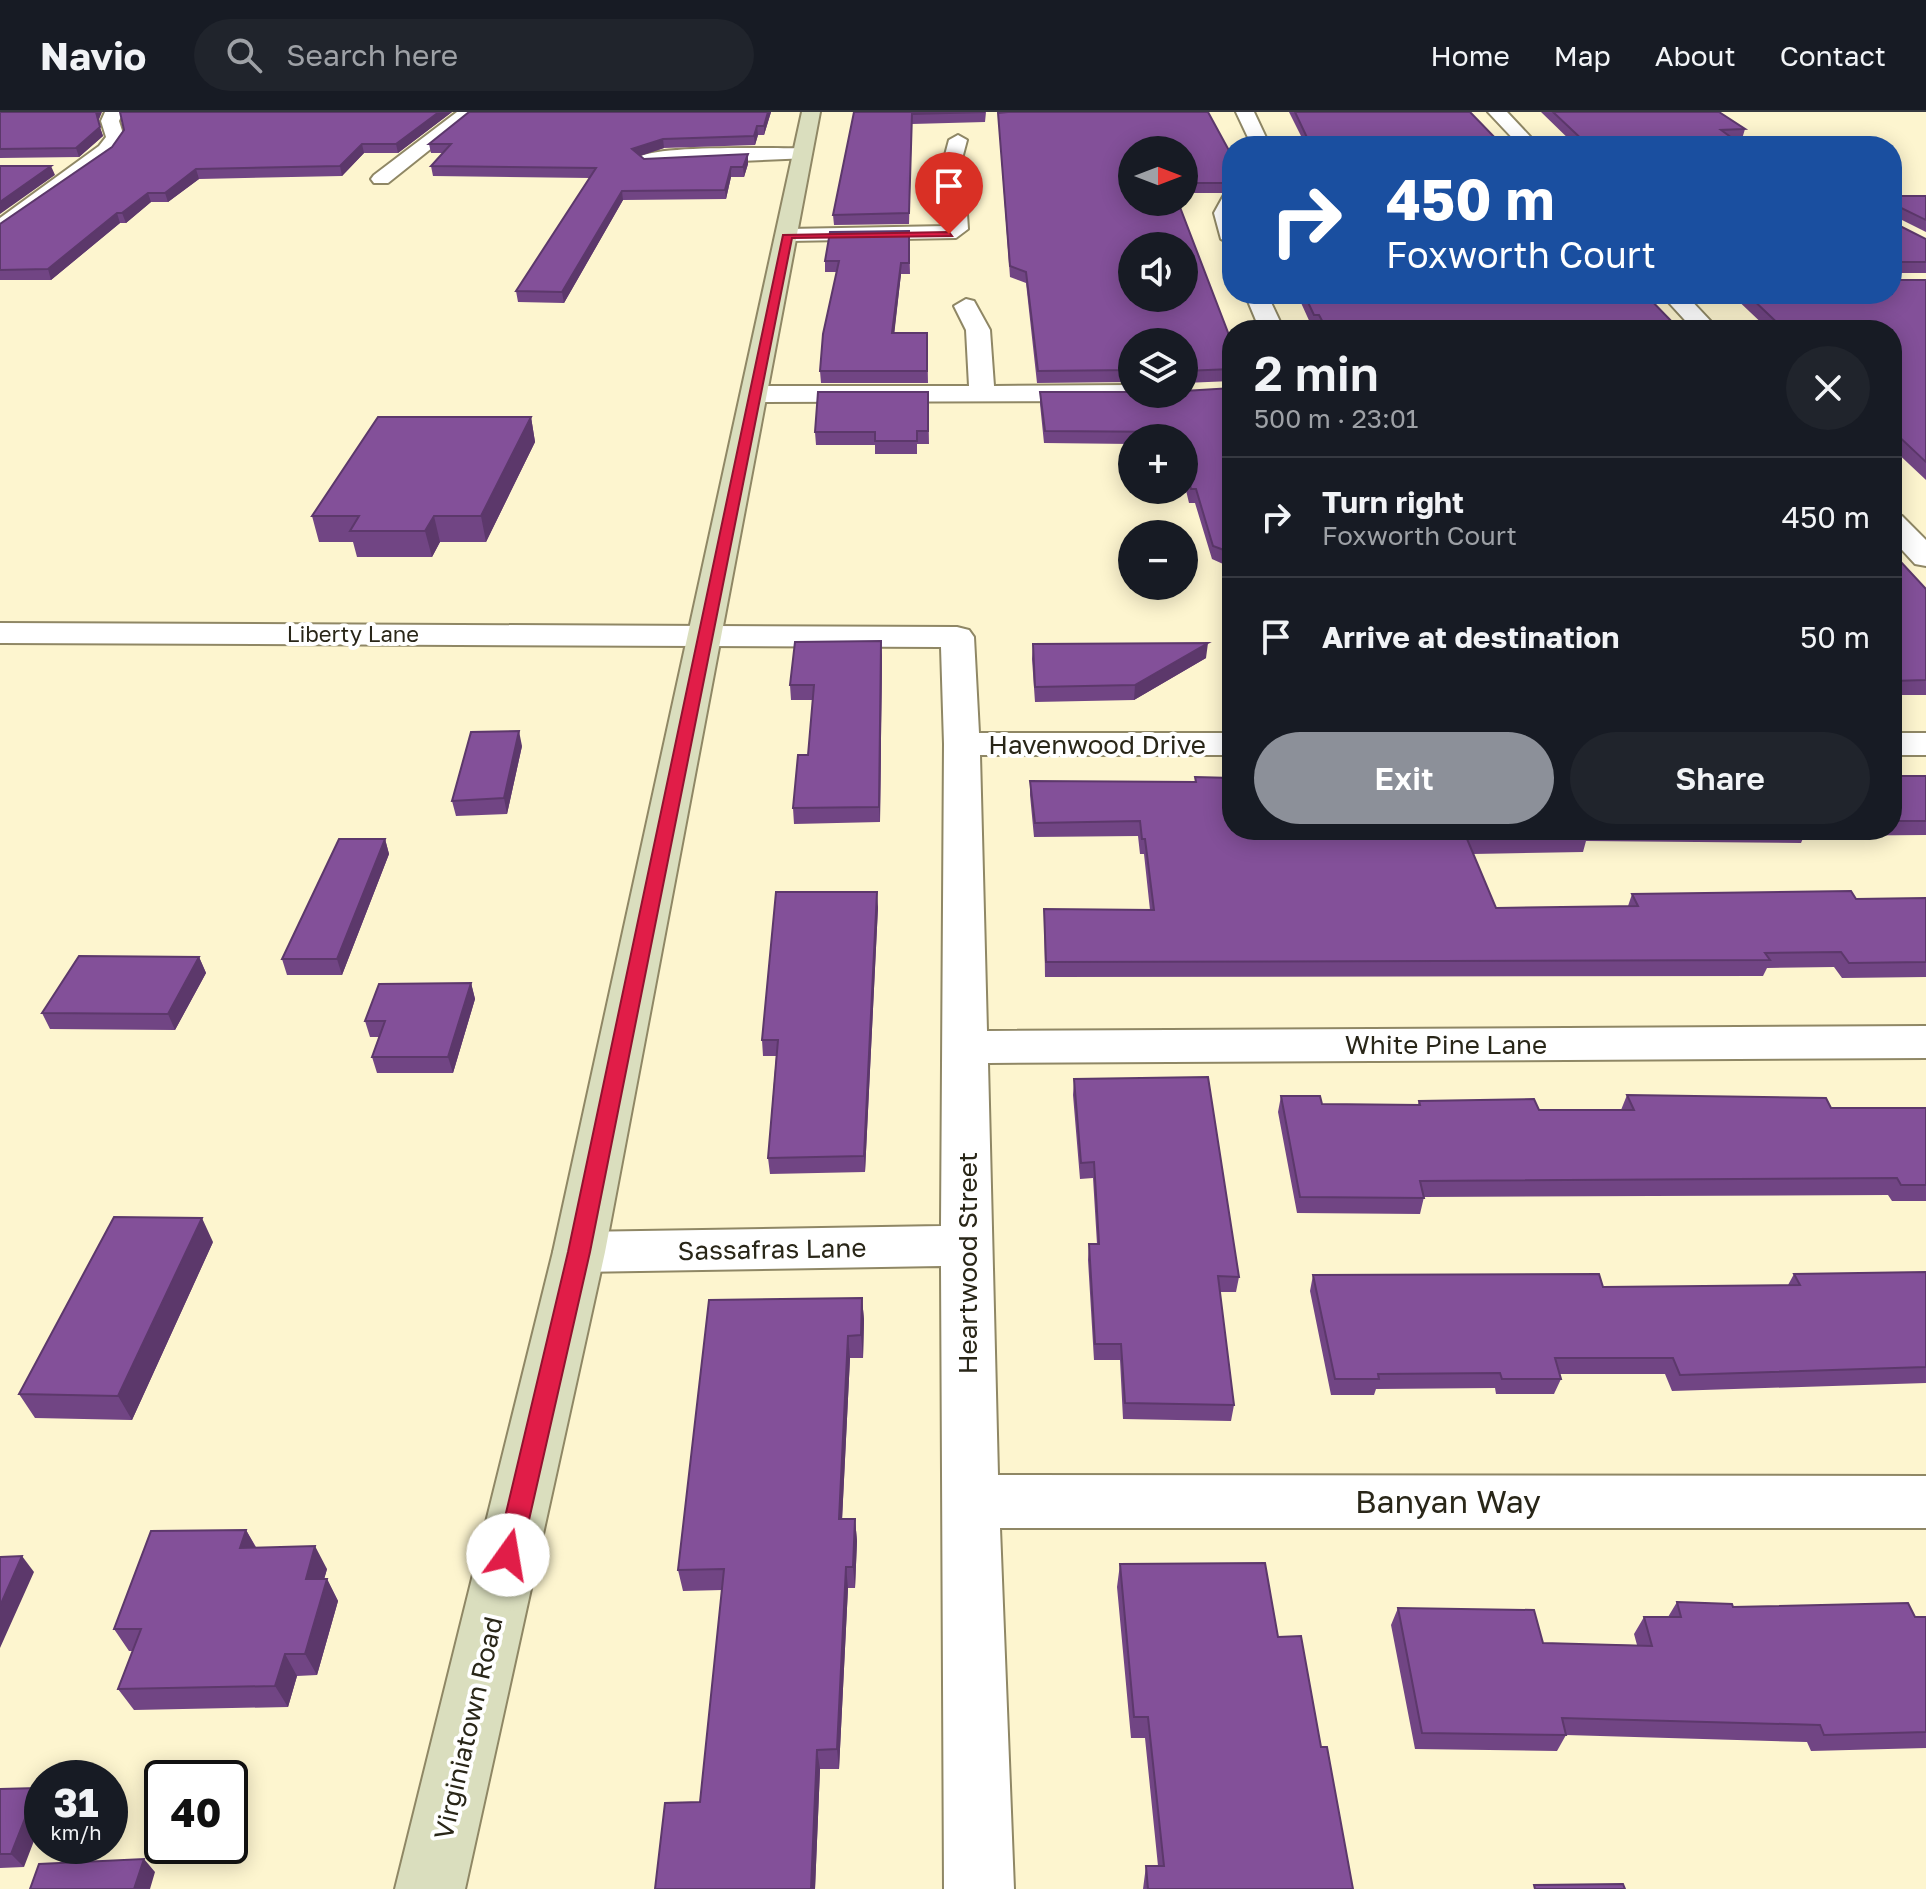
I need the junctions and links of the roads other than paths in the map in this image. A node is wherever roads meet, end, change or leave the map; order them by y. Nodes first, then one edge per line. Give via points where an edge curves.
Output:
1 (114, 112) edge
2 (468, 112) edge
3 (1245, 112) edge
4 (1497, 112) edge
5 (807, 133) edge
6 (1256, 136) edge
7 (1520, 136) edge
8 (958, 140) dead end
9 (645, 159) edge
10 (46, 166) edge
11 (83, 166) junction
12 (381, 179) dead end
13 (0, 228) edge
14 (788, 235) junction
15 (1682, 304) edge
16 (966, 306) dead end
17 (1697, 320) edge
18 (982, 393) junction
19 (1118, 393) edge
20 (754, 394) junction
21 (1902, 535) edge
22 (1926, 557) edge
23 (0, 633) edge
24 (707, 635) junction
25 (957, 637) joint
26 (962, 744) junction
27 (1222, 744) edge
28 (1902, 744) edge
29 (1926, 744) edge
30 (1926, 1042) edge
31 (966, 1047) junction
32 (966, 1246) junction
33 (579, 1252) junction
34 (969, 1501) junction
35 (1926, 1502) edge
36 (430, 1889) edge
37 (979, 1889) edge

1 - 11 street via 110,121 115,137
2 - 12 street
3 - 6 street
4 - 7 street
5 - 9 street
5 - 14 street, Virginiatown Road
8 - 14 street via 958,229 949,234
10 - 11 street
11 - 13 street
14 - 20 street, Virginiatown Road
15 - 17 street
16 - 18 street via 978,330
18 - 19 street
18 - 20 street
20 - 24 street, Virginiatown Road
21 - 22 street
23 - 24 street, Liberty Lane
24 - 25 street, Liberty Lane
24 - 33 street, Virginiatown Road
25 - 26 street, Heartwood Street
26 - 27 street, Havenwood Drive
26 - 31 street, Heartwood Street
28 - 29 street
30 - 31 street, White Pine Lane
31 - 32 street, Heartwood Street
32 - 33 street, Sassafras Lane
32 - 34 street, Heartwood Street
33 - 36 street, Virginiatown Road
34 - 35 street, Banyan Way
34 - 37 street, Heartwood Street

